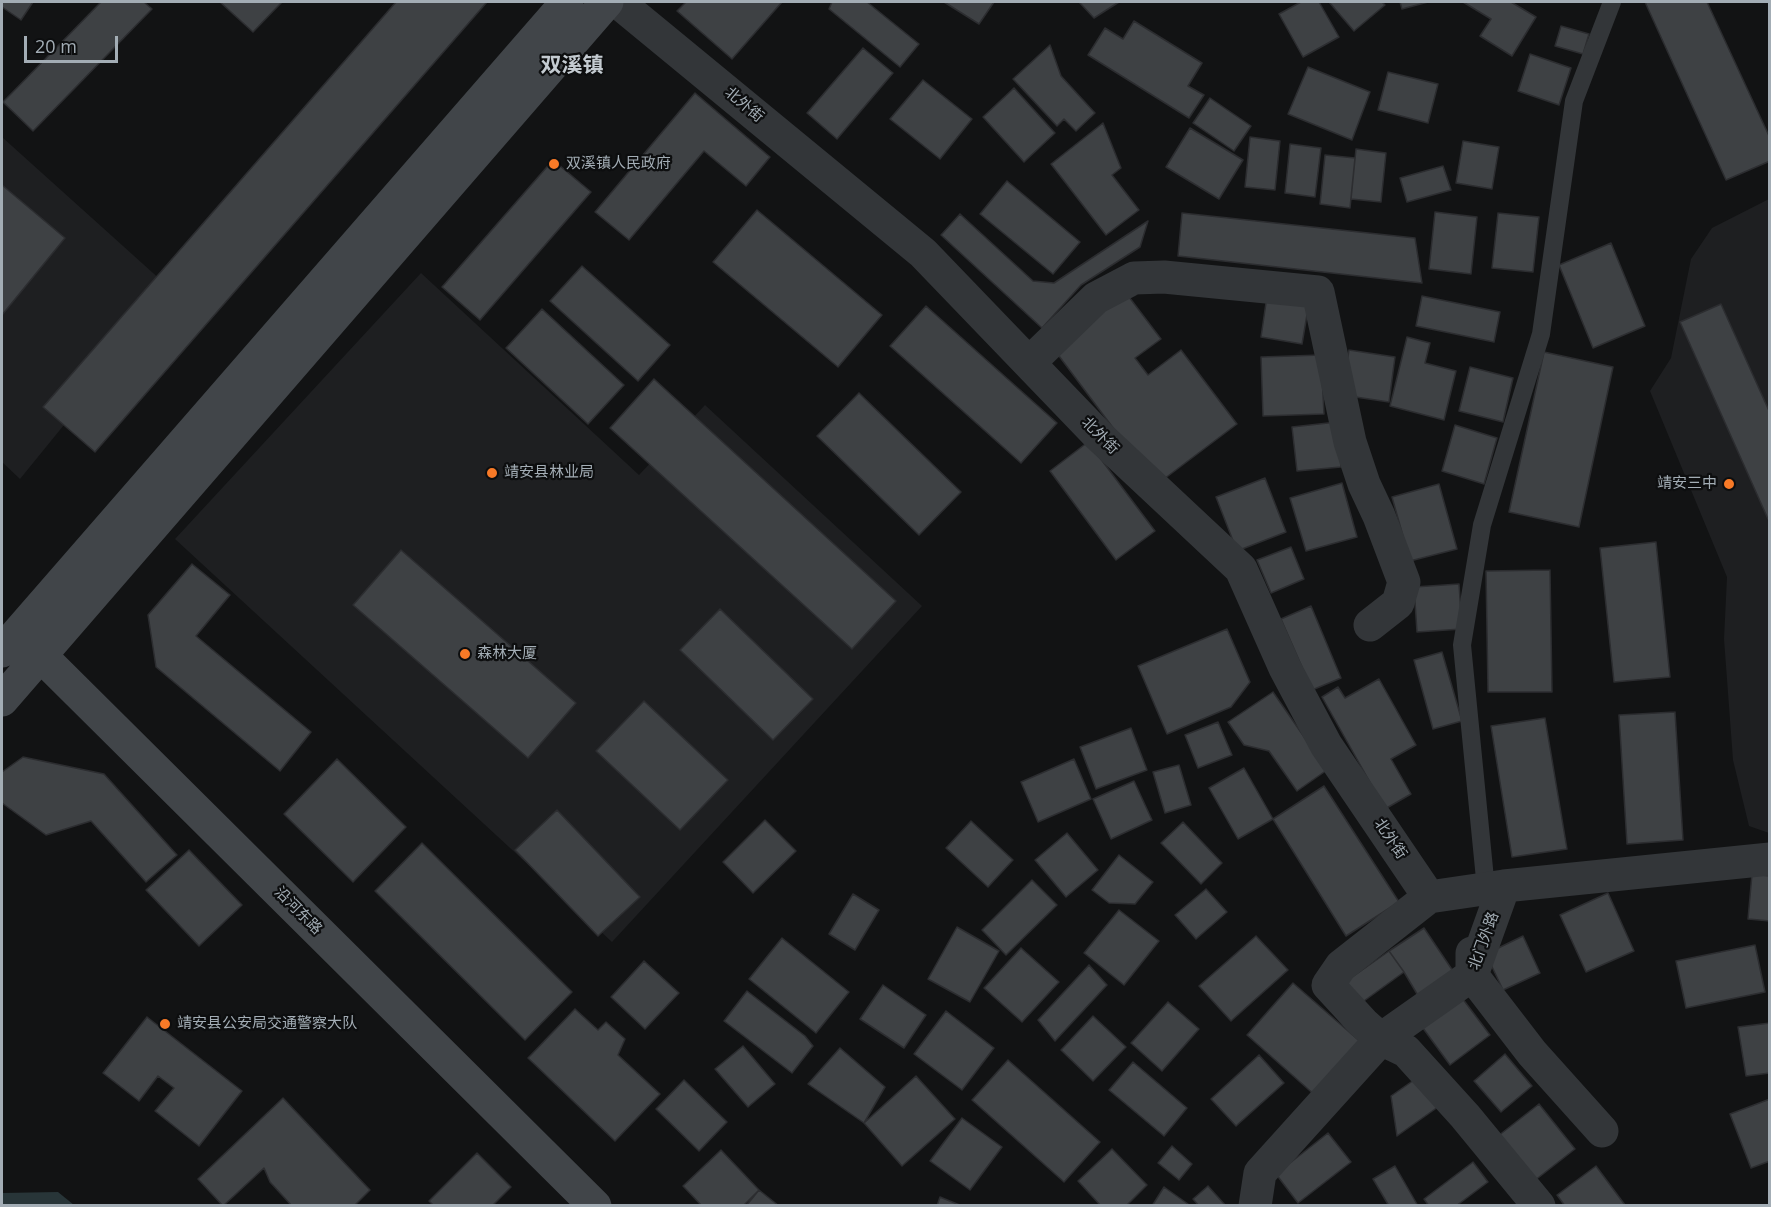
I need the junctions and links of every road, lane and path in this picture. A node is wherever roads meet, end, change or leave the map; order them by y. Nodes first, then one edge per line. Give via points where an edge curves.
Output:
1 (567, 2) edge
2 (607, 2) edge
3 (618, 2) edge
4 (1612, 2) edge
5 (1029, 363) junction
6 (1370, 625) dead end
7 (7, 633) edge
8 (41, 656) junction
9 (2, 700) edge
10 (1770, 859) edge
11 (1487, 889) junction
12 (1429, 897) junction
13 (1472, 975) junction
14 (1381, 1039) junction
15 (1602, 1131) dead end
16 (595, 1206) edge
17 (1255, 1206) edge
18 (1539, 1206) edge

1 - 7 main road
2 - 8 main road
3 - 5 street, 北外街 via 923,253
4 - 11 lane via 1574,101 1540,334 1482,525 1462,645
5 - 6 street via 1096,298 1134,278 1164,277 1318,292 1350,442 1404,582 1398,603
5 - 12 street, 北外街 via 1099,436 1241,569 1285,668 1326,745
7 - 8 main road, 沿河东路
8 - 9 main road
8 - 16 main road, 沿河东路
10 - 11 street
11 - 12 street
11 - 13 street, 北门外路
12 - 14 street via 1341,966 1328,985
13 - 14 street, 北门外路
13 - 15 street via 1532,1053
14 - 17 street, 北门外路 via 1260,1173
14 - 18 street via 1406,1051 1466,1116

